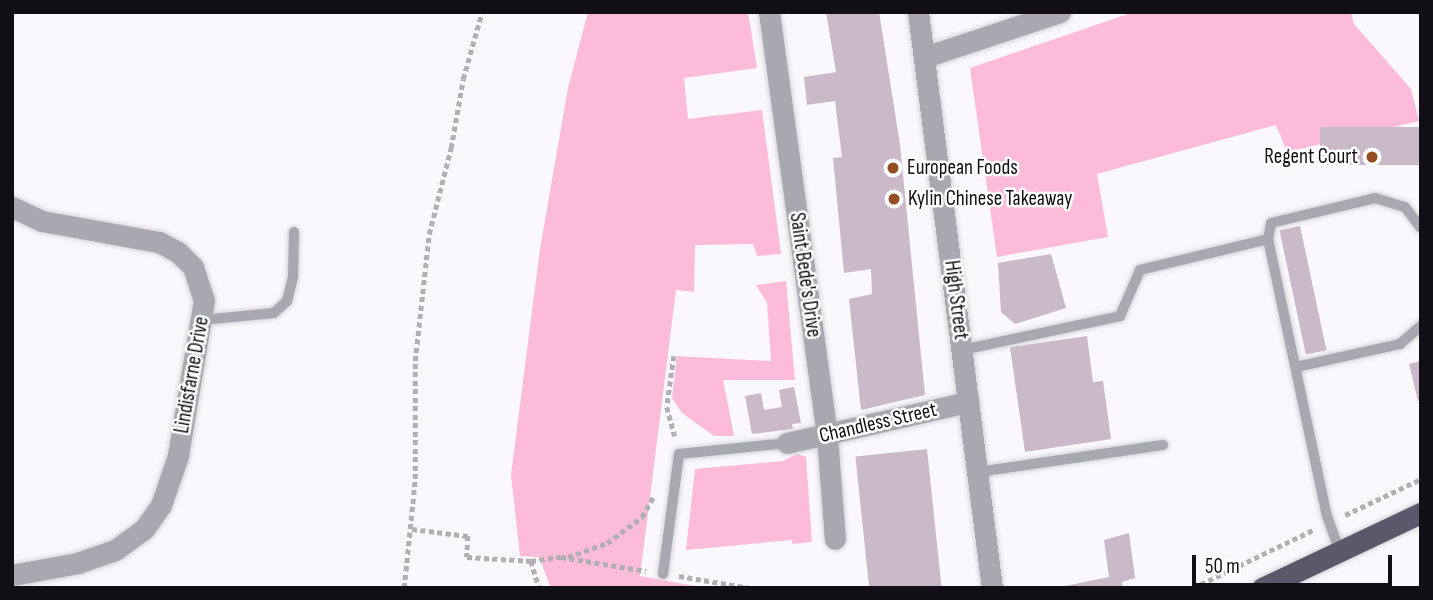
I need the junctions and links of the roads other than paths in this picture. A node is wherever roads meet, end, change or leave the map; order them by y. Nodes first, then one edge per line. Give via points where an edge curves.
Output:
1 (769, 12) edge
2 (918, 12) edge
3 (1060, 12) edge
4 (925, 57) junction
5 (12, 207) edge
6 (1421, 228) edge
7 (294, 232) dead end
8 (1268, 239) junction
9 (202, 320) junction
10 (1421, 326) edge
11 (962, 350) junction
12 (1296, 367) junction
13 (968, 402) junction
14 (827, 436) junction
15 (787, 443) joint
16 (1163, 445) dead end
17 (978, 472) junction
18 (1421, 513) edge
19 (835, 539) dead end
20 (1340, 552) junction
21 (663, 574) dead end
22 (12, 575) edge
23 (992, 588) edge
24 (1262, 588) edge

1 - 14 street, Saint Bede's Drive
2 - 4 street, High Street
3 - 4 street
4 - 11 street, High Street
5 - 9 street, Lindisfarne Drive via 42,221 159,242 178,252 200,282
6 - 8 lane via 1405,208 1375,198 1270,223
7 - 9 lane via 291,287 281,307 258,316
8 - 11 lane via 1140,270 1120,316
8 - 12 lane
9 - 22 street, Lindisfarne Drive via 172,480 144,529 115,550 78,563
10 - 12 lane via 1400,344
11 - 13 street, High Street
12 - 20 lane
13 - 14 street, Chandless Street
13 - 17 street, High Street
14 - 15 street, Chandless Street
14 - 19 street, Saint Bede's Drive
15 - 21 lane via 679,454
16 - 17 lane
17 - 23 street, High Street
18 - 20 highway
20 - 24 highway

